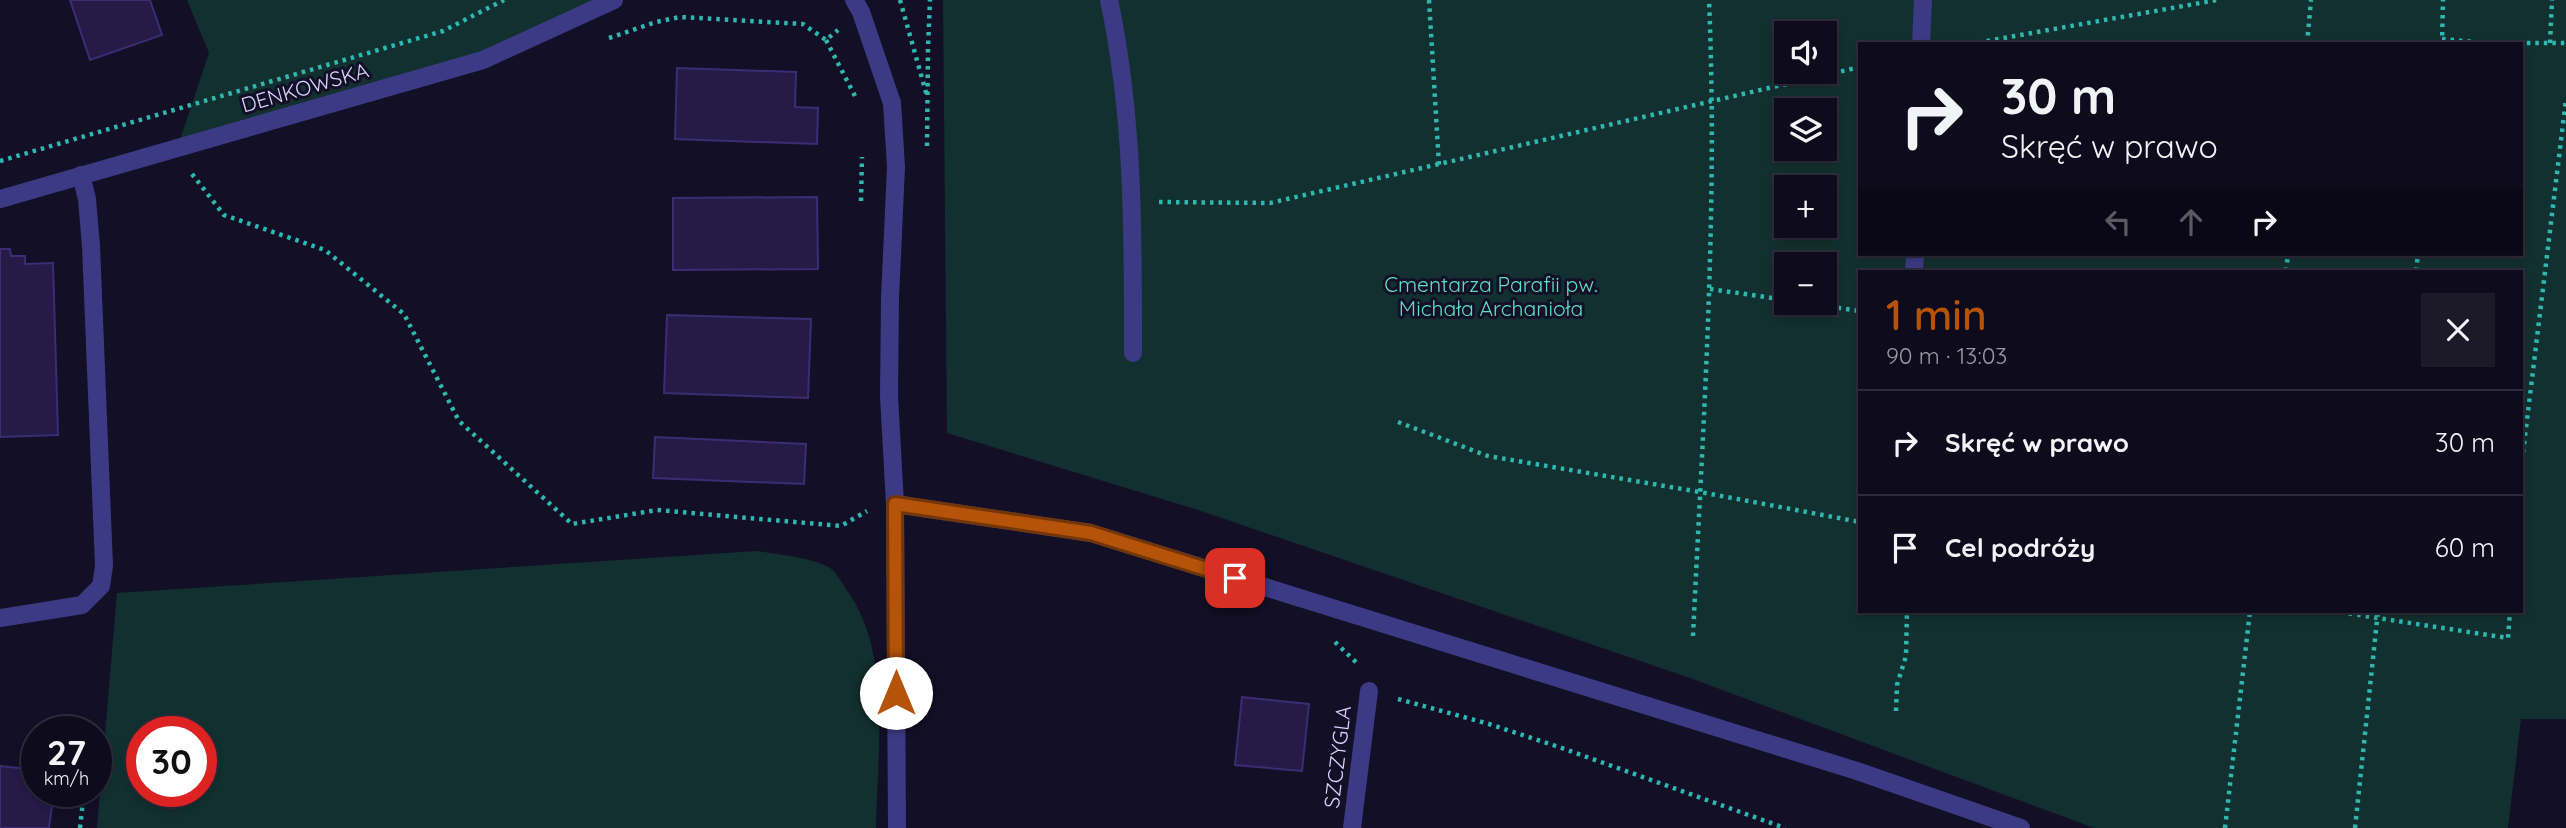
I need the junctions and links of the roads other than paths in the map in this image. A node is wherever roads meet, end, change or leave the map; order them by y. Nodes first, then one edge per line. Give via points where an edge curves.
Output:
1 (614, 0) edge
2 (854, 0) edge
3 (1109, 0) edge
4 (1923, 0) edge
5 (1922, 42) edge
6 (81, 175) junction
7 (0, 199) edge
8 (1133, 353) dead end
9 (895, 504) junction
10 (0, 618) edge
11 (1369, 691) road end
12 (897, 828) edge
13 (1352, 828) edge
14 (2021, 828) edge

1 - 6 street, DENKOWSKA via 483,60
2 - 9 street via 892,103 896,167 889,396
3 - 8 street via 1121,55 1132,202
4 - 5 street
6 - 7 street, DENKOWSKA
6 - 10 street via 91,246 102,586 82,605
9 - 12 street
9 - 14 street via 1091,533 1857,771
11 - 13 street, SZCZYGLA

